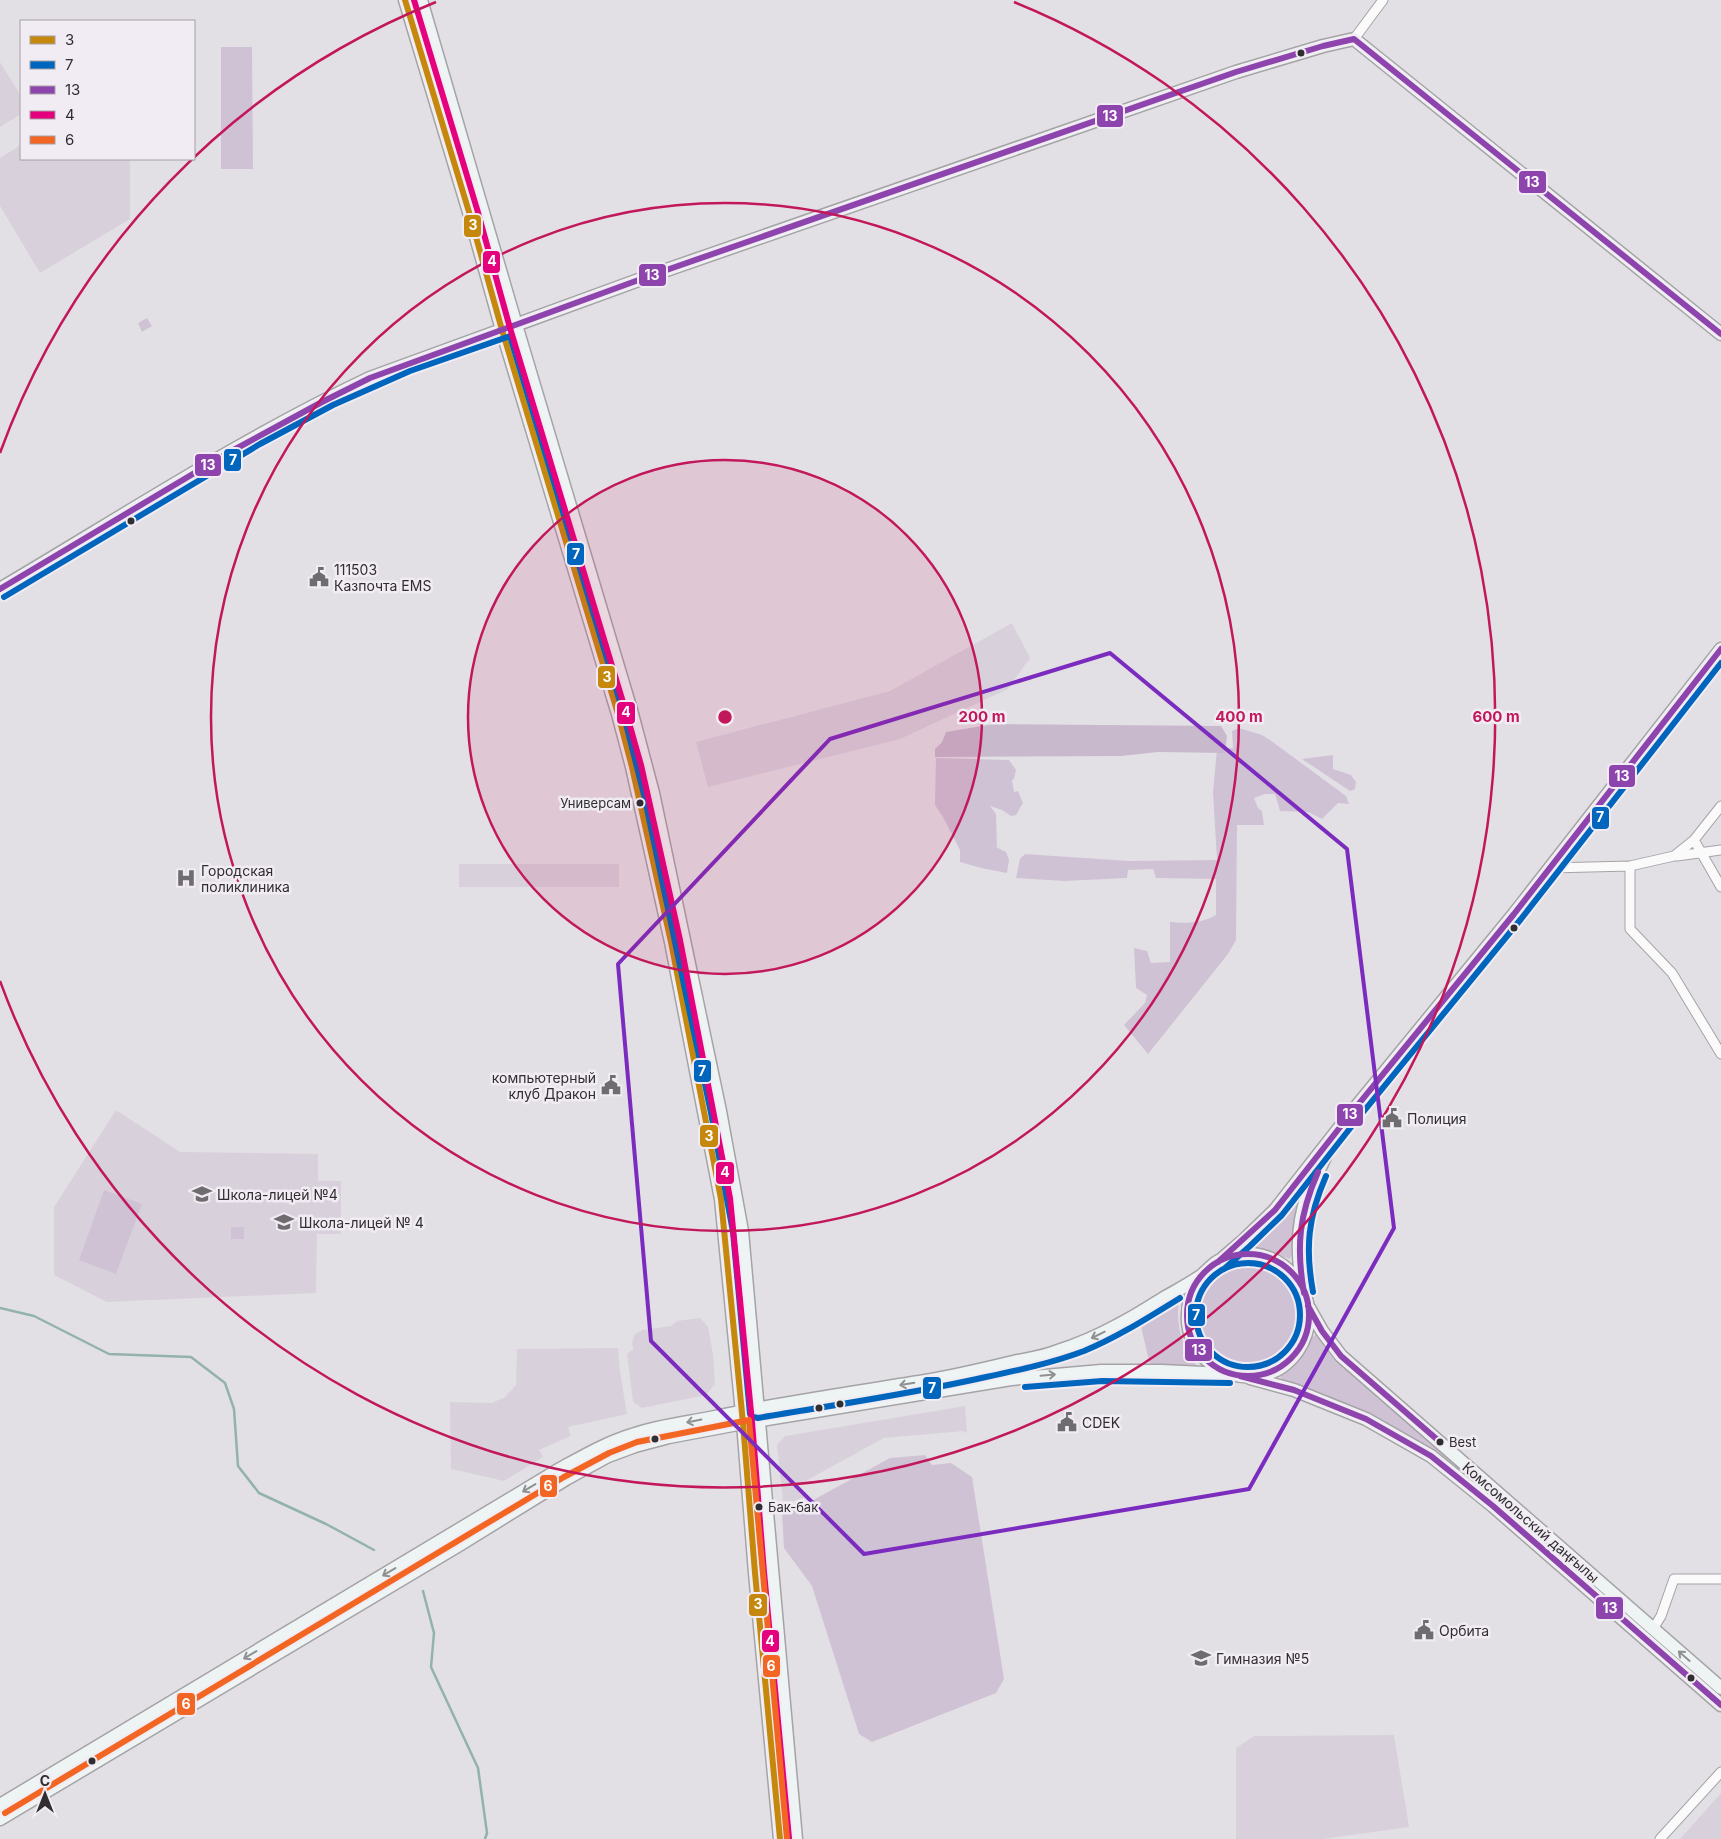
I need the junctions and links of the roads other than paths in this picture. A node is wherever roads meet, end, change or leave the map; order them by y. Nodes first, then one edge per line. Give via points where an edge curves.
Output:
1 (405, 0) edge
2 (421, 0) edge
3 (1383, 0) edge
4 (1354, 39) junction
5 (482, 208) junction
6 (469, 212) junction
7 (516, 326) junction
8 (502, 330) junction
9 (1721, 334) edge
10 (539, 397) junction
11 (524, 400) junction
12 (0, 589) edge
13 (1721, 649) edge
14 (616, 658) junction
15 (601, 662) junction
16 (1721, 806) edge
17 (1694, 840) junction
18 (1721, 850) edge
19 (1700, 852) junction
20 (1674, 856) junction
21 (1630, 866) junction
22 (1550, 868) junction
23 (1721, 887) edge
24 (1721, 1054) edge
25 (720, 1111) junction
26 (704, 1114) junction
27 (1334, 1136) junction
28 (1218, 1262) junction
29 (1200, 1276) junction
30 (1304, 1293) junction
31 (1308, 1306) junction
32 (1235, 1375) junction
33 (825, 1404) junction
34 (757, 1415) junction
35 (742, 1417) junction
36 (1721, 1579) edge
37 (1649, 1634) junction
38 (781, 1679) junction
39 (765, 1681) junction
40 (1721, 1688) edge
41 (1721, 1705) edge
42 (153, 1720) junction
43 (1721, 1772) edge
44 (0, 1805) edge
45 (0, 1819) edge
46 (780, 1839) edge
47 (796, 1839) edge
48 (1660, 1839) edge

1 - 6 street
2 - 5 street
3 - 4 street
4 - 7 street via 1236,72 655,274
4 - 9 street
5 - 6 street
5 - 7 street
6 - 8 street
7 - 8 street
7 - 10 street
8 - 11 street
8 - 12 street via 407,363 330,397 256,436
10 - 11 street
10 - 14 street
11 - 15 street
13 - 22 street
14 - 15 street
14 - 25 street via 652,793
15 - 26 street via 632,767 671,942
16 - 17 street
17 - 19 street
17 - 20 street
18 - 19 street
19 - 20 street
19 - 23 street
20 - 21 street
21 - 22 street
21 - 24 street via 1630,928 1672,973
22 - 27 street
25 - 26 street
25 - 34 street via 742,1231
26 - 35 street via 721,1199
27 - 28 street via 1275,1210
27 - 30 street via 1301,1217 1299,1242
28 - 29 street
28 - 30 street via 1251,1254 1268,1258 1296,1278
29 - 32 street via 1187,1307 1192,1341 1215,1367
29 -> 33 street via 1119,1325 1052,1354
30 - 31 street
31 - 32 street via 1308,1322 1297,1352 1272,1371 1256,1376
31 - 37 street, Комсомольский даңғылы via 1341,1356
33 -> 32 street via 1101,1371
32 - 37 street, Комсомольский даңғылы via 1294,1390 1366,1419 1431,1456
33 - 34 street
34 - 35 street
34 - 38 street
35 - 39 street
35 - 42 street via 668,1432 635,1434 605,1445 560,1469
36 - 37 street via 1674,1580 1661,1616
40 -> 37 street, Комсомольский даңғылы
37 - 41 street, Комсомольский даңғылы
38 - 39 street
38 - 47 street
39 - 46 street
42 - 44 street
42 - 45 street
43 - 48 street

